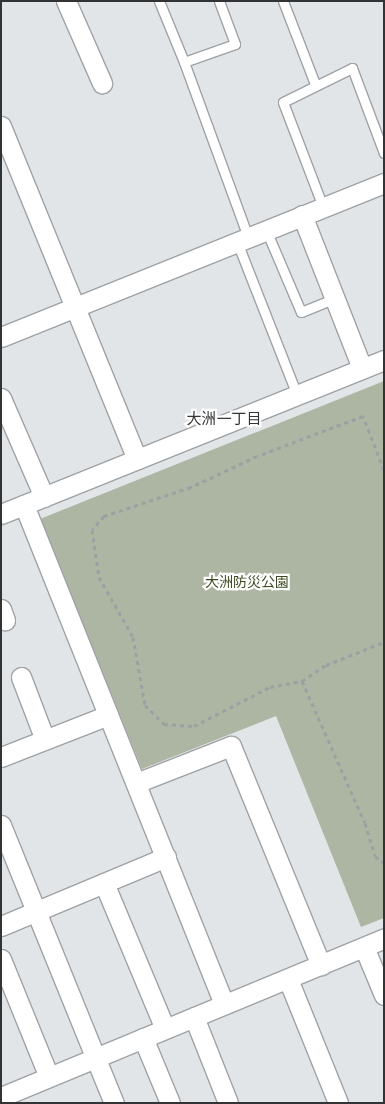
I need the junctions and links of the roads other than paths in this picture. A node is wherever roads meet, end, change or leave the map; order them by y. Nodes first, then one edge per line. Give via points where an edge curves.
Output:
1 (66, 1) edge
2 (159, 1) edge
3 (219, 1) edge
4 (283, 1) edge
5 (184, 62) junction
6 (102, 83) dead end
7 (316, 84) junction
8 (1, 126) edge
9 (384, 153) edge
10 (384, 183) edge
11 (323, 207) junction
12 (302, 215) junction
13 (266, 230) junction
14 (243, 240) junction
15 (335, 298) junction
16 (74, 307) junction
17 (2, 333) edge
18 (384, 360) edge
19 (362, 368) junction
20 (297, 395) junction
21 (1, 398) edge
22 (137, 459) junction
23 (44, 496) junction
24 (24, 505) junction
25 (1, 514) edge
26 (21, 677) dead end
27 (108, 714) junction
28 (46, 740) junction
29 (1, 757) edge
30 (136, 783) junction
31 (1, 825) edge
32 (166, 858) junction
33 (104, 883) junction
34 (36, 911) junction
35 (1, 926) edge
36 (384, 938) edge
37 (364, 946) junction
38 (1, 959) edge
39 (321, 965) junction
40 (288, 978) junction
41 (384, 996) edge
42 (224, 1004) junction
43 (194, 1017) junction
44 (165, 1029) junction
45 (143, 1038) junction
46 (94, 1058) junction
47 (49, 1077) junction
48 (1, 1097) edge
49 (114, 1103) edge
50 (170, 1103) edge
51 (228, 1103) edge
52 (338, 1103) edge

1 - 6 street
2 - 5 lane
3 - 5 lane via 235,44
4 - 7 lane
5 - 14 lane
7 - 9 lane via 352,68
7 - 11 lane via 283,102
8 - 16 street
10 - 11 street
11 - 12 street
12 - 13 street
12 - 15 street
13 - 14 street
13 - 15 lane via 300,312
14 - 16 street
14 - 20 lane
15 - 19 street
16 - 17 street
16 - 22 street
18 - 19 street
19 - 20 street
20 - 22 street
21 - 23 street
22 - 23 street
23 - 24 street
24 - 25 street
24 - 27 street
26 - 28 street
27 - 28 street
27 - 30 street
28 - 29 street
30 - 32 street
30 - 39 street via 231,746
31 - 34 street
32 - 33 street
32 - 42 street
33 - 34 street
33 - 44 street
34 - 35 street
34 - 46 street
36 - 37 street
37 - 39 street
37 - 41 street
38 - 47 street
39 - 40 street
40 - 42 street
40 - 52 street
42 - 43 street
43 - 44 street
43 - 51 street
44 - 45 street
45 - 46 street
45 - 50 street
46 - 47 street
46 - 49 street
47 - 48 street

